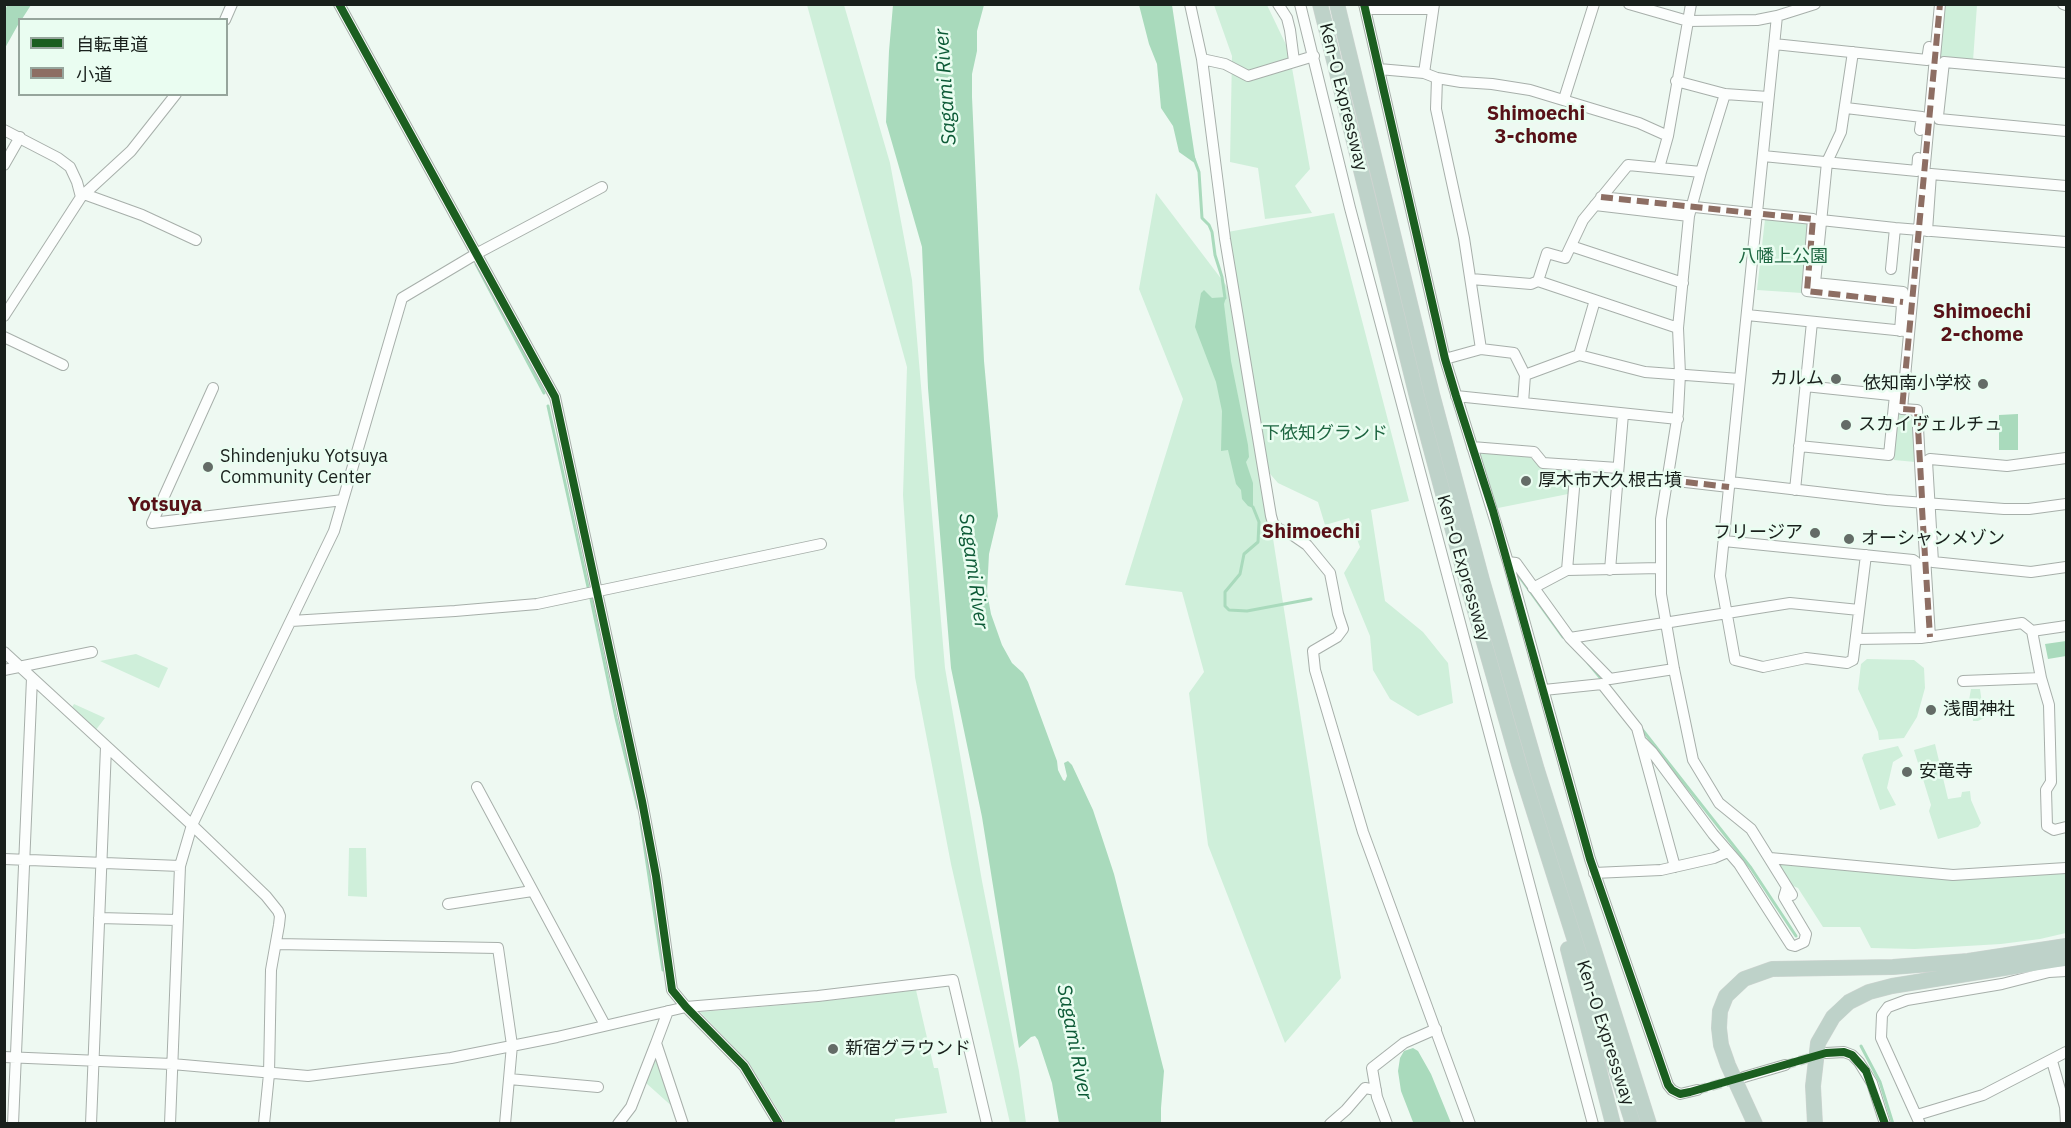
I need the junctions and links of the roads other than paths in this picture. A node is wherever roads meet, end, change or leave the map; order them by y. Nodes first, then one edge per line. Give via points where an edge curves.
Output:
1 (232, 4) edge
2 (339, 4) edge
3 (1190, 4) edge
4 (1278, 4) edge
5 (1300, 4) edge
6 (1320, 4) edge
7 (1336, 4) edge
8 (1594, 4) edge
9 (1629, 4) edge
10 (1691, 4) edge
11 (1815, 4) edge
12 (1933, 4) edge
13 (1940, 4) edge
14 (1365, 7) edge
15 (1434, 7) edge
16 (1777, 16) junction
17 (226, 18) edge
18 (1688, 21) junction
19 (1774, 44) junction
20 (1853, 52) junction
21 (1314, 56) junction
22 (1202, 59) junction
23 (1294, 61) junction
24 (1379, 69) junction
25 (1424, 73) junction
26 (2067, 73) edge
27 (1437, 78) junction
28 (1676, 81) junction
29 (1725, 94) junction
30 (174, 96) edge
31 (1768, 97) junction
32 (1564, 99) junction
33 (1846, 108) junction
34 (4, 130) edge
35 (2067, 131) edge
36 (1668, 136) junction
37 (20, 137) junction
38 (1763, 156) junction
39 (1827, 162) junction
40 (4, 165) edge
41 (1659, 168) junction
42 (1701, 172) junction
43 (2067, 186) edge
44 (602, 187) dead end
45 (83, 196) junction
46 (1598, 201) junction
47 (1691, 211) junction
48 (1751, 213) dead end
49 (1763, 214) dead end
50 (1821, 220) junction
51 (1895, 228) junction
52 (1922, 231) junction
53 (196, 240) dead end
54 (2067, 242) edge
55 (1571, 246) junction
56 (476, 254) junction
57 (1891, 269) dead end
58 (1471, 279) junction
59 (1538, 281) junction
60 (1683, 283) junction
61 (1595, 300) junction
62 (1903, 302) junction
63 (1747, 315) junction
64 (4, 316) edge
65 (1812, 322) junction
66 (1678, 328) junction
67 (1907, 332) junction
68 (4, 337) edge
69 (1481, 349) junction
70 (1578, 355) junction
71 (1445, 359) junction
72 (63, 365) dead end
73 (1680, 374) junction
74 (1525, 375) junction
75 (1740, 379) junction
76 (1805, 386) junction
77 (213, 388) dead end
78 (1899, 395) junction
79 (1456, 396) junction
80 (1522, 403) junction
81 (1623, 414) junction
82 (1678, 419) junction
83 (1799, 446) junction
84 (1472, 447) junction
85 (2067, 458) edge
86 (1576, 465) junction
87 (1618, 468) junction
88 (1668, 480) junction
89 (1730, 484) junction
90 (1795, 490) junction
91 (344, 500) junction
92 (1924, 503) junction
93 (2067, 504) edge
94 (1724, 541) junction
95 (821, 544) dead end
96 (1866, 555) junction
97 (1508, 562) junction
98 (2067, 567) edge
99 (1660, 568) junction
100 (1567, 570) junction
101 (1610, 570) junction
102 (1533, 588) junction
103 (596, 592) junction
104 (1859, 610) junction
105 (1726, 612) junction
106 (291, 621) junction
107 (1666, 622) junction
108 (2067, 626) edge
109 (2031, 631) junction
110 (1926, 637) junction
111 (1570, 638) junction
112 (1856, 639) junction
113 (4, 652) edge
114 (92, 652) dead end
115 (20, 667) junction
116 (1674, 669) junction
117 (4, 670) edge
118 (32, 678) junction
119 (2041, 678) junction
120 (1963, 681) dead end
121 (1544, 690) junction
122 (1642, 742) junction
123 (106, 747) junction
124 (1519, 764) junction
125 (477, 786) dead end
126 (192, 825) junction
127 (2067, 828) edge
128 (1728, 852) junction
129 (1770, 858) junction
130 (4, 859) edge
131 (23, 860) junction
132 (101, 863) junction
133 (180, 866) junction
134 (1675, 867) junction
135 (2067, 868) edge
136 (1594, 873) junction
137 (532, 891) junction
138 (448, 904) dead end
139 (99, 918) junction
140 (177, 920) junction
141 (276, 944) junction
142 (2067, 946) edge
143 (2067, 958) edge
144 (2067, 971) edge
145 (1613, 1005) junction
146 (686, 1007) junction
147 (668, 1011) junction
148 (605, 1026) junction
149 (1436, 1029) junction
150 (656, 1043) junction
151 (512, 1045) junction
152 (2067, 1052) edge
153 (1826, 1053) tunnel mouth
154 (10, 1057) edge
155 (93, 1061) junction
156 (2052, 1061) junction
157 (172, 1064) junction
158 (1785, 1065) tunnel mouth
159 (268, 1074) junction
160 (1744, 1077) tunnel mouth
161 (509, 1079) junction
162 (598, 1087) dead end
163 (1376, 1090) junction
164 (1697, 1090) tunnel mouth
165 (1919, 1119) edge
166 (13, 1124) edge
167 (91, 1124) edge
168 (170, 1124) edge
169 (264, 1124) edge
170 (505, 1124) edge
171 (618, 1124) edge
172 (683, 1124) edge
173 (779, 1124) edge
174 (987, 1124) edge
175 (1330, 1124) edge
176 (1387, 1124) edge
177 (1470, 1124) edge
178 (1593, 1124) edge
179 (1613, 1124) edge
180 (1633, 1124) edge
181 (1649, 1124) edge
182 (1659, 1124) edge
183 (1755, 1124) edge
184 (1815, 1124) edge
185 (1885, 1124) edge
186 (2066, 1124) edge

1 - 17 street
2 - 56 street
3 - 22 street
4 - 23 street via 1289,24
5 - 21 street
6 - 124 highway, Ken-O Expressway via 1441,491
7 - 145 highway, Ken-O Expressway via 1456,488 1537,770
8 - 32 street
9 - 18 street
10 - 18 street
11 - 16 street
12 - 20 street via 1927,60
13 - 52 street
14 - 15 street
14 - 24 street
15 - 25 street
16 - 18 street
16 - 19 street
18 - 28 street
19 - 20 street
19 - 31 street
20 - 33 street
21 - 23 street
21 - 178 street via 1350,208
22 - 23 street via 1225,63 1248,76
22 - 149 street via 1225,239 1271,516 1279,529 1307,545 1330,573 1343,629 1313,651 1314,670 1363,832
24 - 25 street
24 - 71 street
25 - 27 street
26 - 35 street via 1944,62 1938,117
27 - 32 street via 1530,90
27 - 58 street via 1436,110
28 - 29 street
28 - 36 street
29 - 31 street
29 - 42 street
30 - 45 street via 131,151
31 - 38 street
32 - 36 street
33 - 39 street via 1841,132
33 - 39 street via 1922,117 1917,171
34 - 37 street
36 - 41 street
37 - 40 street
37 - 45 street via 70,167
38 - 39 street
38 - 63 street
39 - 50 street
41 - 42 street
41 - 46 street via 1628,165
42 - 47 street
43 - 52 street via 1931,174
44 - 56 street
45 - 53 street via 142,215
45 - 64 street
46 - 47 street
46 - 55 street via 1583,220
47 - 48 street
47 - 60 street
49 - 62 street via 1813,219 1807,291
50 - 51 street
50 - 62 street via 1815,283 1903,292
51 - 52 street
51 - 57 street
52 - 54 street
52 - 67 street
55 - 59 street via 1565,258 1547,254
55 - 60 street
56 - 91 street via 402,297
56 - 103 street via 555,397
58 - 59 street via 1531,284
58 - 69 street
59 - 61 street
60 - 66 street
61 - 66 street
61 - 70 street
62 - 67 street
63 - 65 street
63 - 75 street
65 - 67 street
65 - 76 street
66 - 73 street
67 - 78 street
68 - 72 street
69 - 71 street
69 - 74 street via 1514,353
70 - 73 street via 1645,372
70 - 74 street
71 - 79 street
73 - 75 street
73 - 82 street
74 - 80 street
75 - 89 street
76 - 78 street
76 - 83 street
77 - 91 street via 152,523
78 - 83 street via 1889,455
78 - 92 street via 1902,409 1917,410
79 - 80 street
79 - 84 street
80 - 81 street
81 - 82 street
81 - 87 street
82 - 88 street
83 - 90 street
84 - 86 street via 1534,452 1544,463
84 - 97 street
85 - 92 street via 2007,466 1929,459
86 - 87 street
86 - 100 street
87 - 101 street
88 - 89 street
88 - 99 street via 1661,519
89 - 90 street
89 - 94 street
90 - 92 street
91 - 106 street via 334,531
92 - 93 street via 2004,509
92 - 98 street via 1933,562 2031,572
92 - 110 street
94 - 96 street
94 - 105 street via 1720,576
95 - 103 street
96 - 104 street
96 - 110 street via 1916,562
97 - 102 street via 1516,563
97 - 121 street
99 - 101 street
99 - 107 street
100 - 101 street
100 - 102 street
102 - 111 street
103 - 106 street via 537,604
103 - 146 street via 642,801 672,990
104 - 105 street via 1790,603
104 - 112 street
105 - 107 street
105 - 112 street via 1735,660 1763,667 1806,658 1847,663 1853,660
106 - 126 street
107 - 111 street
107 - 116 street
108 - 109 street
109 - 110 street via 2022,623
109 - 119 street
110 - 112 street
111 - 116 street via 1610,679
113 - 115 street
114 - 115 street
115 - 117 street
115 - 118 street
116 - 129 street via 1694,759 1719,803 1751,829
118 - 123 street
118 - 131 street
119 - 120 street
119 - 127 street via 2049,705 2051,782 2046,790 2047,826 2054,830
121 - 122 street via 1602,684 1637,728
121 - 136 street
122 - 128 street
122 - 134 street
123 - 126 street
123 - 132 street
124 - 179 highway
124 - 180 highway, Ken-O Expressway
125 - 137 street
126 - 133 street
126 - 141 street via 275,906 280,916
128 - 129 street via 1795,946 1804,942 1806,934 1784,897 1789,891
128 - 134 street
129 - 135 street via 1953,875
130 - 131 street
131 - 132 street
131 - 154 street
132 - 133 street
132 - 139 street
133 - 140 street
134 - 136 street
136 - 164 street via 1668,1085 1680,1094
137 - 138 street
137 - 148 street
139 - 140 street
139 - 155 street
140 - 157 street
141 - 151 street via 498,948
141 - 159 street via 271,970
142 - 183 highway via 1968,961 1893,967 1772,969 1744,979 1726,996 1719,1028 1728,1065
143 - 184 highway via 1886,987 1849,1002 1833,1017 1818,1043 1813,1086
144 - 165 street via 1907,1000 1888,1007 1882,1015 1881,1038
145 - 181 highway, Ken-O Expressway
145 - 182 highway
146 - 147 street
146 - 173 street via 744,1066
146 - 174 street via 806,998 953,980
147 - 148 street
147 - 150 street
148 - 151 street
149 - 163 street via 1404,1043 1371,1068
149 - 177 street
150 - 171 street via 631,1107
150 - 172 street
151 - 159 street via 451,1058 331,1074
151 - 161 street
152 - 156 street
153 - 185 street via 1845,1052 1859,1062 1872,1083
154 - 155 street
154 - 166 street
155 - 157 street
155 - 167 street
156 - 165 street via 1983,1095
156 - 186 street
157 - 159 street
157 - 168 street
158 - 160 street
159 - 169 street
161 - 162 street
161 - 170 street
163 - 175 street via 1365,1088
163 - 176 street

